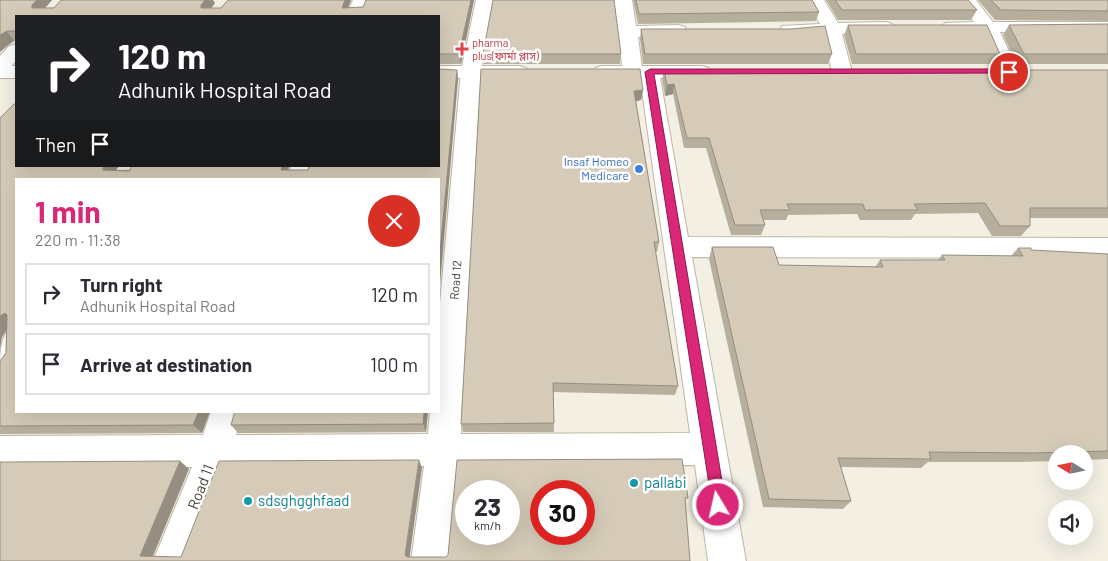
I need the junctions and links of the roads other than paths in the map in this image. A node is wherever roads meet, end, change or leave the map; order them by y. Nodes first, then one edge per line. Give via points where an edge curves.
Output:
1 (362, 0) edge
2 (485, 0) edge
3 (623, 0) edge
4 (815, 0) edge
5 (967, 0) edge
6 (355, 15) edge
7 (930, 27) edge
8 (988, 27) junction
9 (1108, 27) edge
10 (831, 28) junction
11 (900, 28) edge
12 (694, 31) edge
13 (768, 31) edge
14 (627, 32) junction
15 (15, 51) edge
16 (0, 67) edge
17 (0, 72) edge
18 (15, 72) edge
19 (440, 72) edge
20 (471, 72) junction
21 (538, 72) edge
22 (585, 72) edge
23 (641, 72) junction
24 (717, 72) edge
25 (842, 72) edge
26 (1009, 72) edge
27 (678, 247) junction
28 (1108, 248) edge
29 (15, 338) edge
30 (0, 360) edge
31 (226, 413) edge
32 (710, 449) junction
33 (443, 450) junction
34 (215, 451) junction
35 (0, 452) edge
36 (172, 561) edge
37 (430, 561) edge
38 (727, 561) edge

1 - 6 street
2 - 20 street, Road 12
3 - 14 street
4 - 10 street
5 - 8 street
7 - 8 street
8 - 9 street
8 - 26 street
10 - 11 street
10 - 13 street
10 - 25 street
12 - 14 street
14 - 23 street
15 - 16 street
17 - 18 street
19 - 20 street
20 - 21 street
20 - 33 street, Road 12
22 - 23 street
23 - 24 street
23 - 27 street
27 - 28 street
27 - 32 street
29 - 30 street
31 - 34 street, Road 11
32 - 33 street
32 - 38 street
33 - 34 street
33 - 37 street, Road 12
34 - 35 street
34 - 36 street, Road 11

